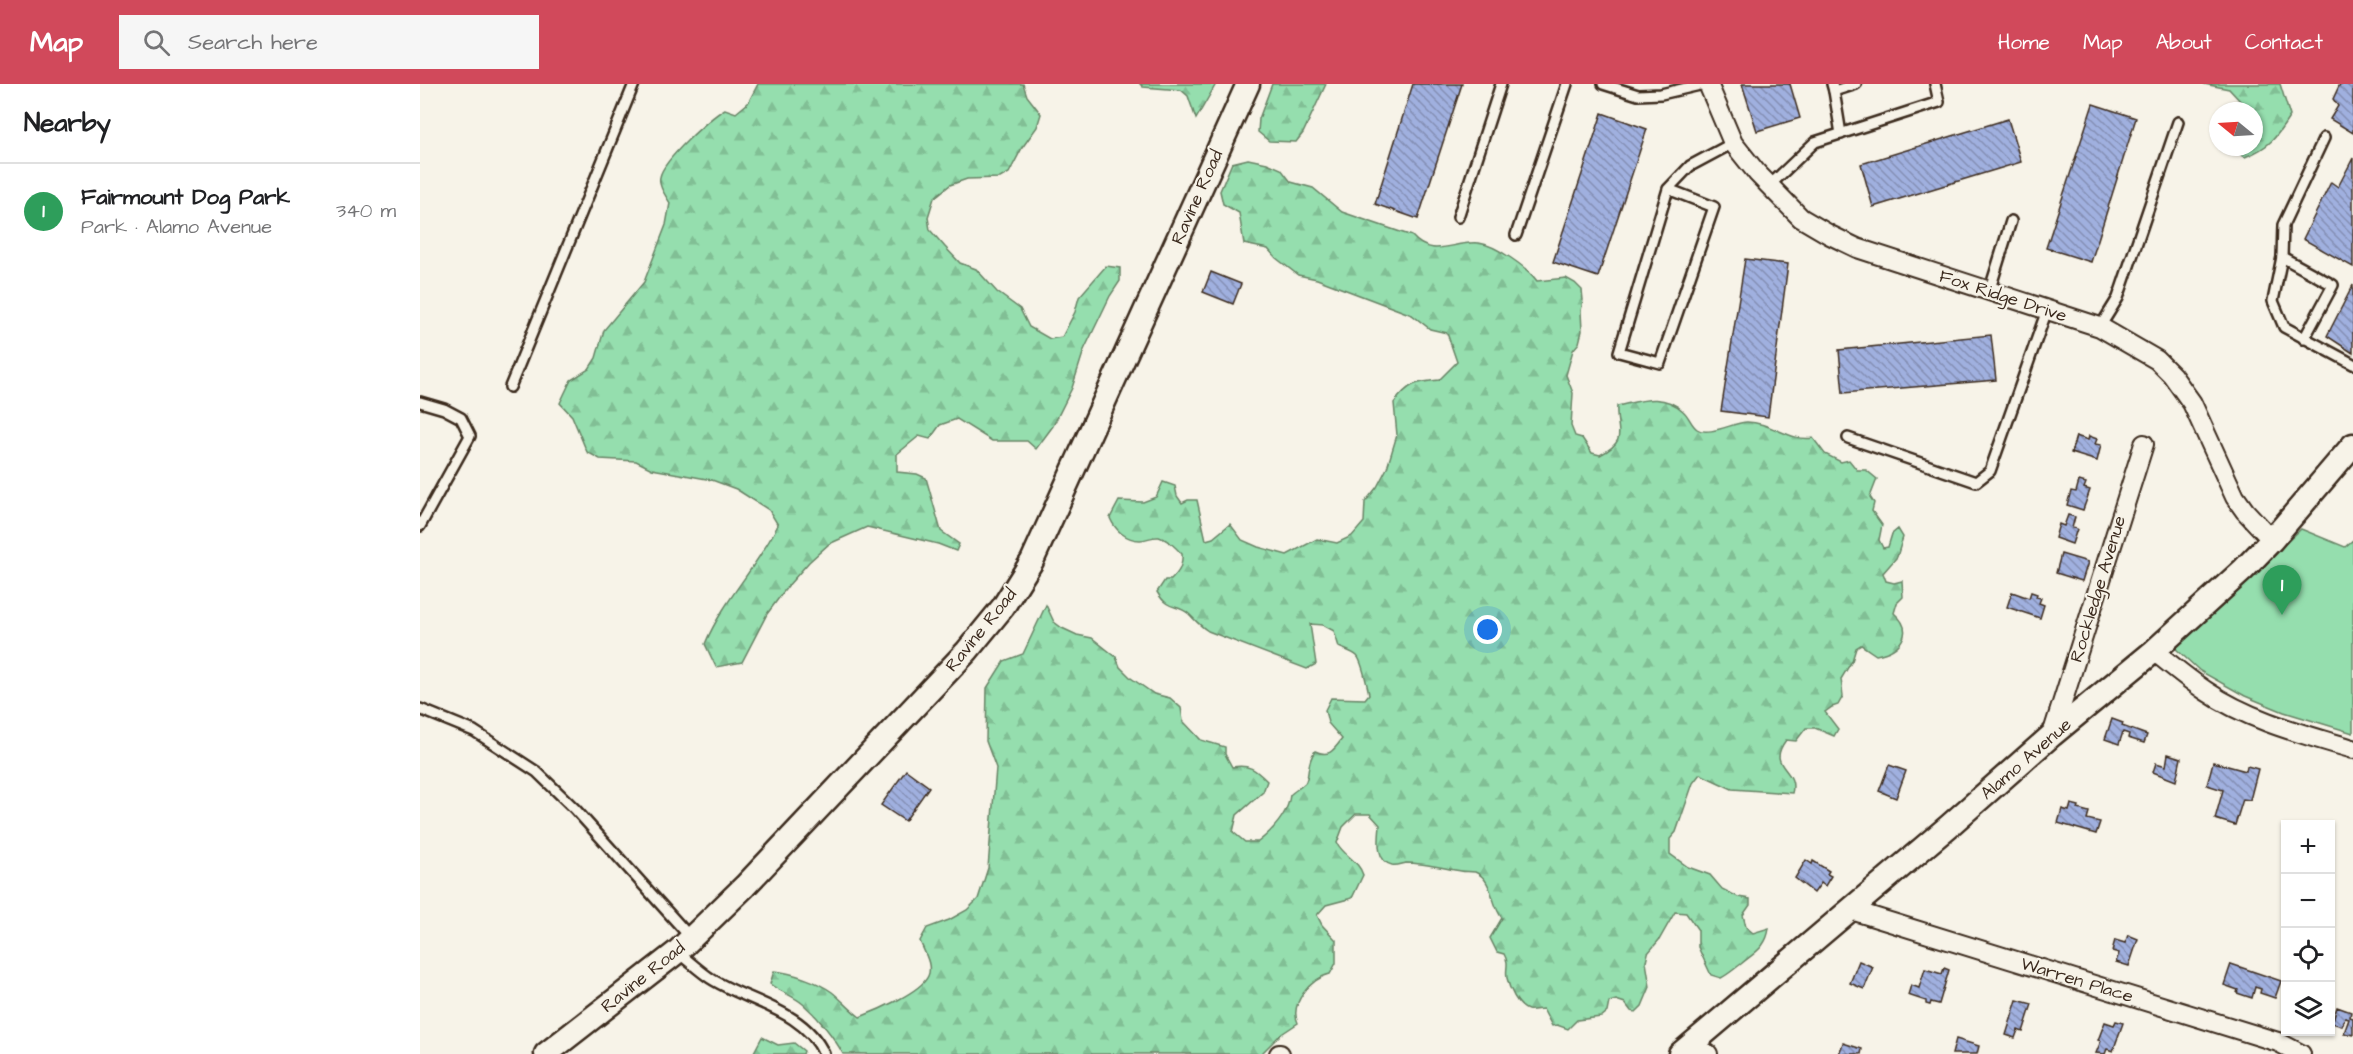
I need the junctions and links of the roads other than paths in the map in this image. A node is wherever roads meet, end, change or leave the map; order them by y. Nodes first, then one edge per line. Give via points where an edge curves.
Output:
1 (634, 84) edge
2 (1248, 84) edge
3 (1501, 84) edge
4 (1567, 84) edge
5 (1603, 84) edge
6 (1706, 84) edge
7 (1856, 84) edge
8 (1935, 84) edge
9 (1833, 88) edge
10 (2178, 122) dead end
11 (1841, 134) junction
12 (2324, 138) dead end
13 (1733, 142) junction
14 (1769, 186) junction
15 (1668, 189) junction
16 (1458, 217) dead end
17 (2011, 221) dead end
18 (1516, 235) dead end
19 (2282, 258) junction
20 (1989, 292) junction
21 (2047, 310) junction
22 (2100, 327) junction
23 (2304, 339) junction
24 (2353, 364) edge
25 (510, 387) dead end
26 (420, 402) edge
27 (1848, 438) dead end
28 (2144, 444) dead end
29 (2353, 446) edge
30 (420, 526) edge
31 (2272, 540) junction
32 (2154, 651) junction
33 (420, 710) edge
34 (2052, 735) junction
35 (2353, 749) edge
36 (1851, 910) junction
37 (684, 945) junction
38 (1692, 1052) edge
39 (546, 1054) edge
40 (824, 1054) edge
41 (2301, 1054) edge

1 - 25 lane
2 - 37 street, Ravine Road via 1017,588 967,651 745,886
3 - 16 lane
4 - 18 lane
5 - 6 lane via 1638,95
6 - 13 street, Fox Ridge Drive
7 - 9 lane
8 - 11 lane via 1939,102
9 - 11 lane
10 - 22 lane via 2118,298
11 - 14 lane via 1815,142
12 - 19 lane via 2283,225
13 - 14 street, Fox Ridge Drive
13 - 15 lane via 1690,166
14 - 20 street, Fox Ridge Drive via 1801,218 1830,235
15 - 15 lane via 1619,352 1660,363 1714,207
17 - 20 lane
19 - 23 lane via 2273,301 2284,327
19 - 23 lane via 2332,285
20 - 21 street, Fox Ridge Drive
21 - 22 street, Fox Ridge Drive
21 - 27 lane via 1990,471 1976,482
22 - 31 street, Fox Ridge Drive via 2157,360 2172,375 2192,403 2235,497
23 - 24 lane
26 - 30 lane via 461,418 470,436
28 - 34 street, Rockledge Avenue
29 - 31 street, Alamo Avenue
31 - 32 street, Alamo Avenue
32 - 34 street, Alamo Avenue
32 - 35 street via 2206,692 2235,707 2278,726
33 - 37 lane via 474,731 537,772 575,809
34 - 36 street, Alamo Avenue
36 - 38 street, Alamo Avenue
36 - 41 street, Warren Place via 2278,1042
37 - 39 street, Ravine Road
37 - 40 lane via 711,978 803,1026

